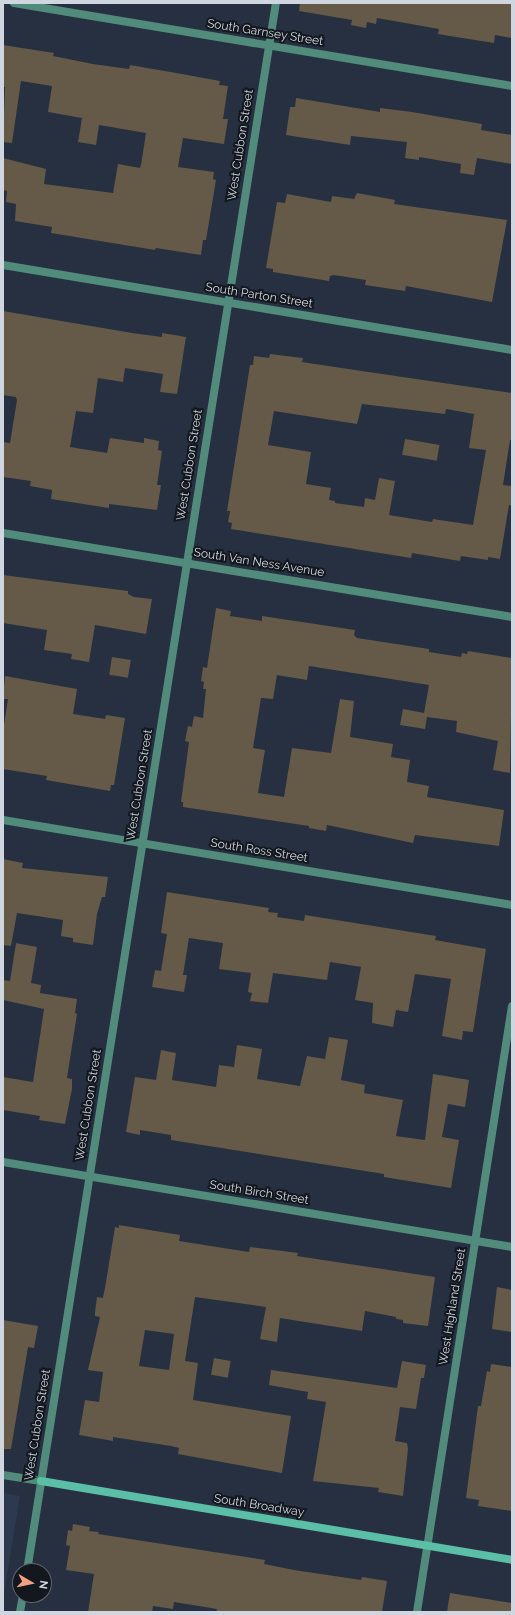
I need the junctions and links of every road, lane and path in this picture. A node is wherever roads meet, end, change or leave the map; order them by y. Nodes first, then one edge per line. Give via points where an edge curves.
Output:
1 (14, 3) edge
2 (276, 3) edge
3 (269, 46) junction
4 (512, 86) edge
5 (3, 265) edge
6 (228, 303) junction
7 (512, 350) edge
8 (3, 533) edge
9 (187, 563) junction
10 (512, 617) edge
11 (3, 820) edge
12 (142, 844) junction
13 (512, 905) edge
14 (512, 1006) edge
15 (3, 1162) edge
16 (90, 1177) junction
17 (475, 1241) junction
18 (512, 1247) edge
19 (3, 1475) edge
20 (41, 1482) junction
21 (427, 1546) junction
22 (512, 1560) edge
23 (28, 1563) edge
24 (417, 1612) edge

1 - 3 street, South Garnsey Street
2 - 3 street, West Cubbon Street
3 - 4 street, South Garnsey Street
3 - 6 street, West Cubbon Street
5 - 6 street, South Parton Street
6 - 7 street, South Parton Street
6 - 9 street, West Cubbon Street
8 - 9 street, South Van Ness Avenue
9 - 10 street, South Van Ness Avenue
9 - 12 street, West Cubbon Street
11 - 12 street, South Ross Street
12 - 13 street, South Ross Street
12 - 16 street, West Cubbon Street
14 - 17 street, West Highland Street
15 - 16 street, South Birch Street
16 - 17 street, South Birch Street
16 - 20 street, West Cubbon Street
17 - 18 street, South Birch Street
17 - 21 street, West Highland Street
19 - 20 street, South Broadway
20 - 21 street, South Broadway
20 - 23 street, West Cubbon Street
21 - 22 street, South Broadway
21 - 24 street, West Highland Street

